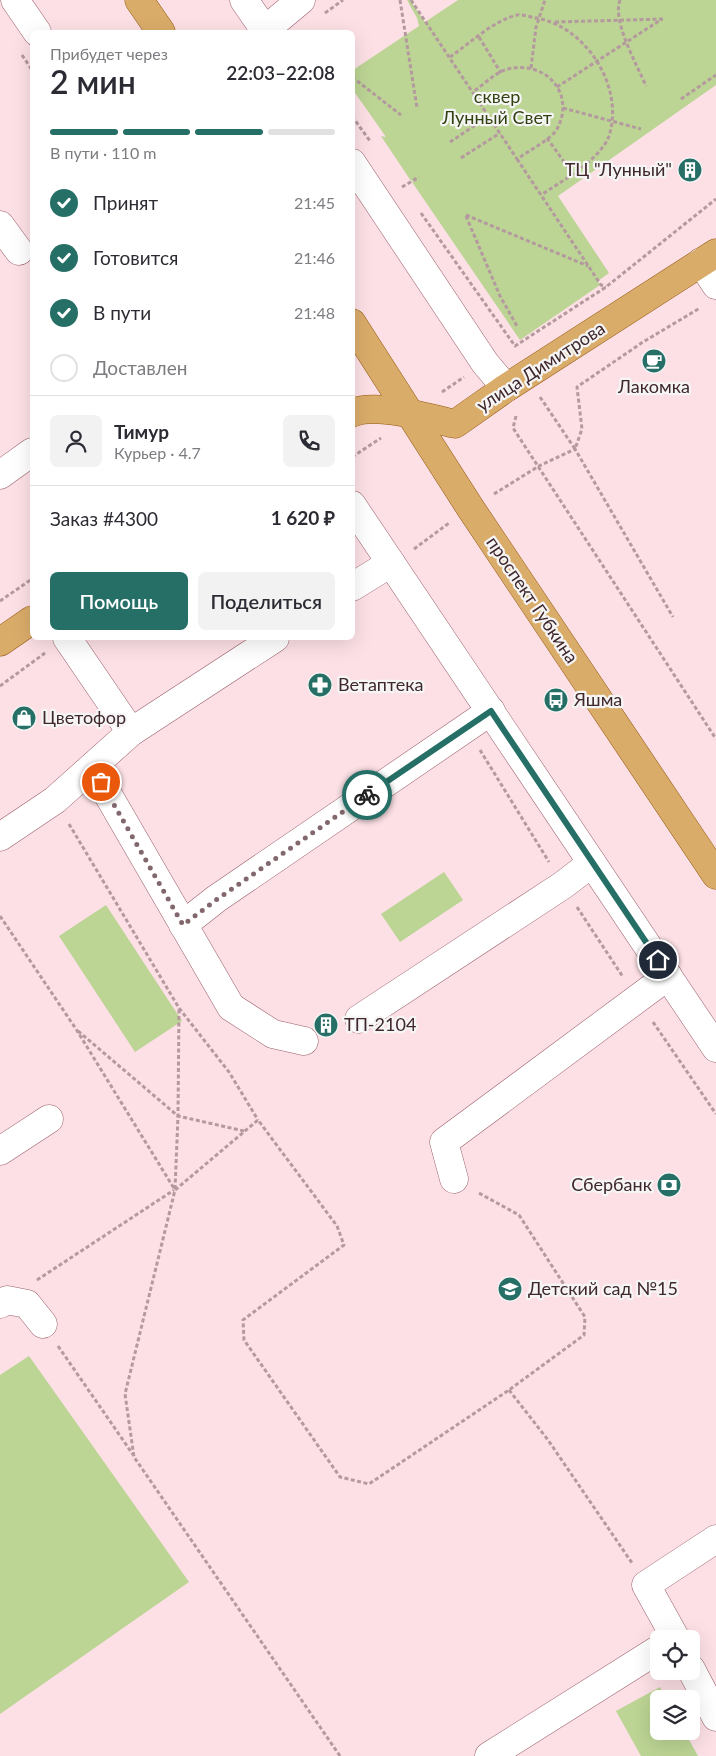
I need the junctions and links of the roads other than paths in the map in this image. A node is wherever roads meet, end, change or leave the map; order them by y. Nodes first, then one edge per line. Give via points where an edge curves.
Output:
1 (15, 0) edge
2 (139, 0) edge
3 (244, 0) edge
4 (300, 0) edge
5 (36, 30) edge
6 (160, 30) edge
7 (264, 30) edge
8 (266, 30) edge
9 (355, 168) edge
10 (0, 225) edge
11 (18, 251) dead end
12 (709, 257) edge
13 (712, 294) edge
14 (355, 328) edge
15 (516, 382) junction
16 (355, 412) edge
17 (411, 414) junction
18 (30, 453) edge
19 (0, 475) edge
20 (355, 508) edge
21 (398, 558) junction
22 (355, 585) edge
23 (30, 621) edge
24 (273, 640) edge
25 (0, 642) edge
26 (59, 643) edge
27 (491, 711) junction
28 (131, 732) junction
29 (92, 767) junction
30 (0, 837) edge
31 (592, 863) junction
32 (716, 875) edge
33 (183, 925) junction
34 (668, 976) junction
35 (359, 1019) dead end
36 (304, 1041) dead end
37 (716, 1048) edge
38 (49, 1119) dead end
39 (0, 1151) edge
40 (454, 1179) road end
41 (4, 1302) edge
42 (43, 1324) road end
43 (716, 1538) edge
44 (671, 1630) edge
45 (650, 1656) edge
46 (697, 1680) edge
47 (716, 1717) edge
48 (489, 1756) edge

1 - 5 lane
2 - 6 main road
3 - 7 lane
4 - 8 lane
9 - 15 lane via 485,363
10 - 11 lane
12 - 13 lane
12 - 15 main road, улица Димитрова
14 - 17 main road, проспект Губкина
15 - 17 main road, улица Димитрова via 455,424
16 - 17 main road, улица Димитрова via 362,409
17 - 32 main road, проспект Губкина
18 - 19 lane
20 - 21 lane
21 - 22 lane
21 - 27 lane
23 - 25 main road
24 - 28 lane
26 - 28 lane
27 - 31 lane
27 - 33 lane
28 - 29 lane
29 - 30 lane via 55,800
29 - 33 lane
31 - 34 lane
31 - 35 lane
33 - 36 lane via 231,1007 273,1034
34 - 37 lane
34 - 40 lane via 444,1142
38 - 39 lane
41 - 42 lane via 27,1304
43 - 44 lane via 646,1584
45 - 48 lane
46 - 47 lane

